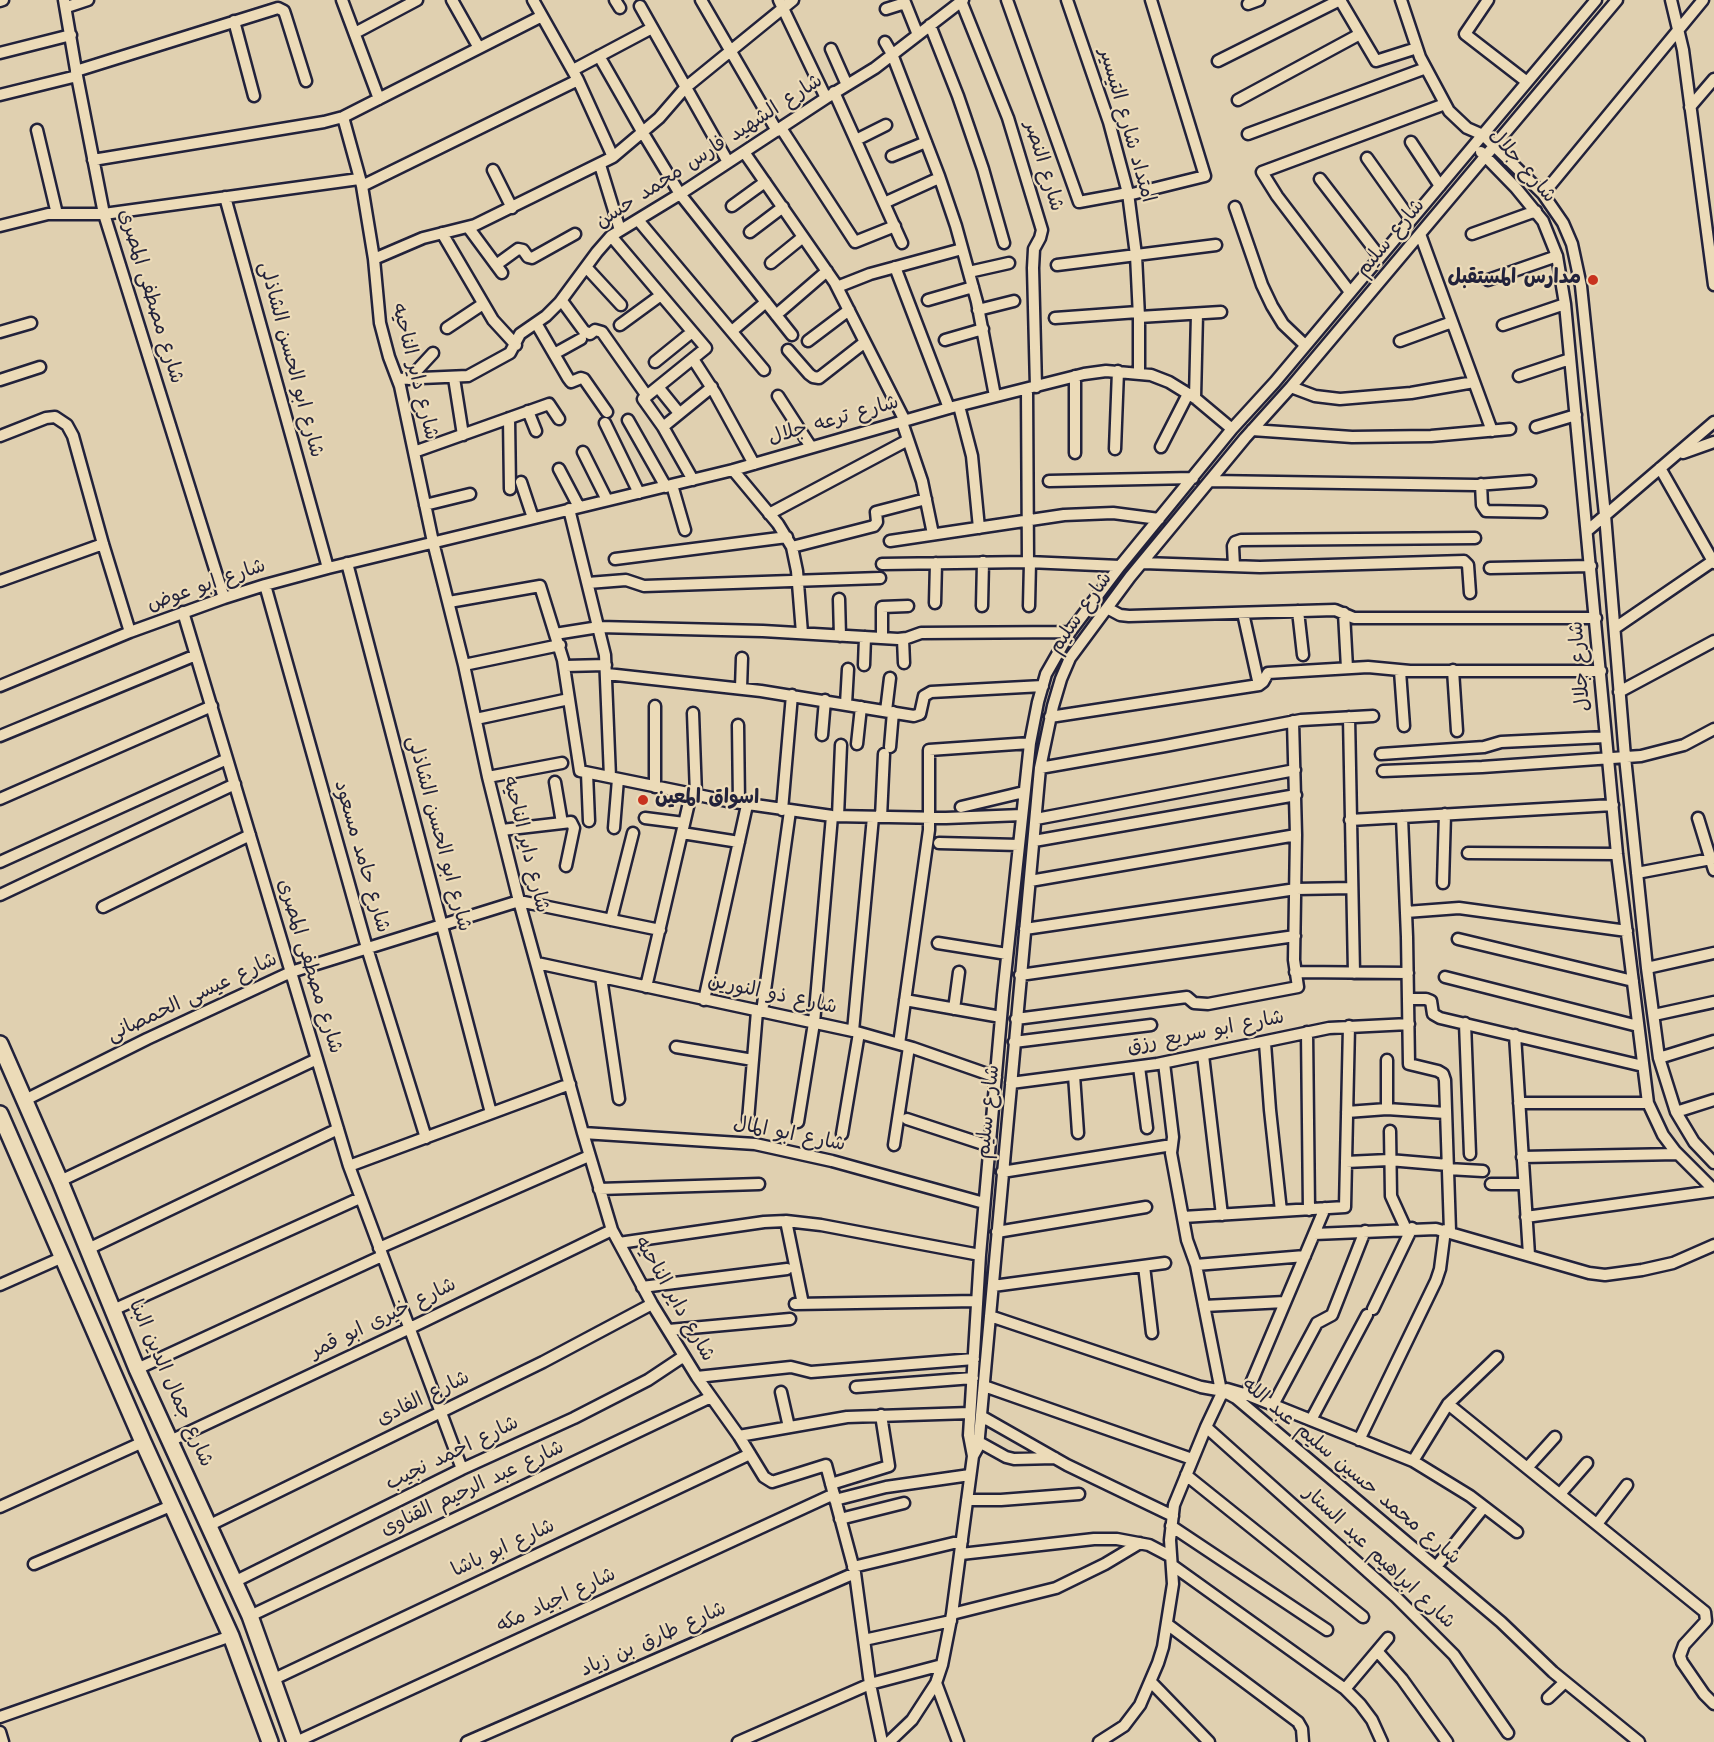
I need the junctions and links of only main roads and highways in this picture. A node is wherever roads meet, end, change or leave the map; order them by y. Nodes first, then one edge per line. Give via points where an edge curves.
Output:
1 (0, 1044) edge
2 (0, 1114) edge
3 (270, 1742) edge
4 (296, 1742) edge

1 - 4 main road, شارع جمال الدين البنا via 137,1369 250,1616
2 - 3 main road via 231,1636

